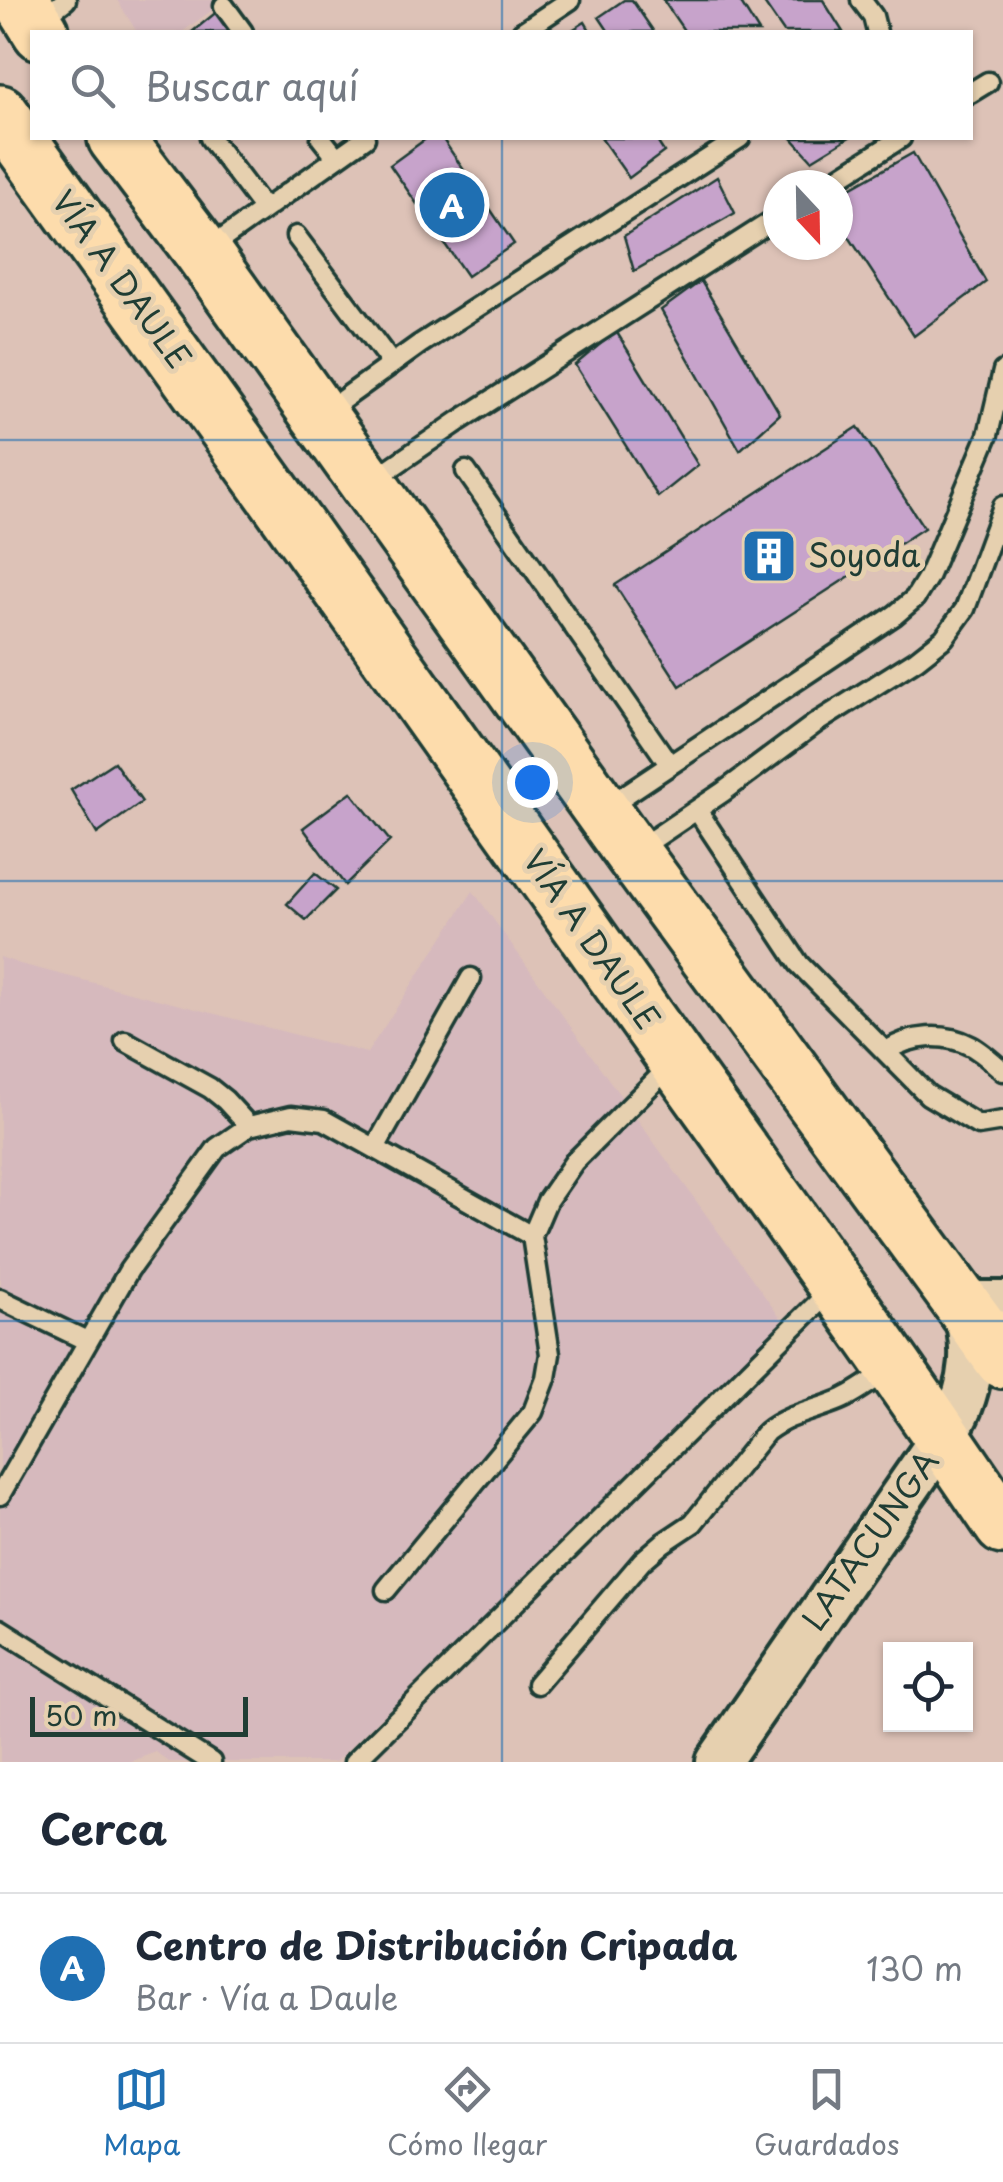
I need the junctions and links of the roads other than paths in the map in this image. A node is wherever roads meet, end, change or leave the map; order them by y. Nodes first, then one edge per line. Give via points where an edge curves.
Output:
1 (570, 0) edge
2 (861, 0) edge
3 (224, 6) dead end
4 (242, 30) edge
5 (525, 30) edge
6 (876, 30) edge
7 (988, 82) dead end
8 (973, 91) edge
9 (0, 113) edge
10 (118, 140) edge
11 (212, 140) edge
12 (323, 140) edge
13 (362, 140) edge
14 (737, 140) edge
15 (898, 140) edge
16 (336, 157) junction
17 (0, 168) edge
18 (851, 170) edge
19 (264, 209) junction
20 (763, 226) edge
21 (296, 236) dead end
22 (203, 253) junction
23 (172, 350) junction
24 (392, 364) junction
25 (1003, 371) edge
26 (320, 416) junction
27 (466, 472) dead end
28 (368, 484) junction
29 (1003, 506) edge
30 (670, 764) junction
31 (697, 810) junction
32 (617, 832) junction
33 (470, 978) dead end
34 (126, 1041) dead end
35 (886, 1051) junction
36 (676, 1060) junction
37 (1003, 1070) edge
38 (1003, 1121) edge
39 (250, 1126) junction
40 (376, 1148) junction
41 (532, 1236) junction
42 (836, 1286) junction
43 (0, 1299) edge
44 (983, 1303) edge
45 (87, 1342) junction
46 (1003, 1360) edge
47 (894, 1367) junction
48 (943, 1437) junction
49 (0, 1495) edge
50 (1003, 1526) edge
51 (386, 1590) dead end
52 (0, 1629) edge
53 (537, 1684) dead end
54 (211, 1762) edge
55 (354, 1762) edge
56 (718, 1762) edge

1 - 5 lane
2 - 6 lane
3 - 4 lane
7 - 8 lane
9 - 23 highway, VÍA A DAULE
10 - 22 highway
11 - 19 lane
12 - 16 lane
13 - 16 lane
14 - 24 lane
15 - 18 lane
16 - 19 lane
17 - 23 highway
19 - 22 lane
20 - 28 lane
21 - 24 lane
22 - 26 highway
23 - 36 highway, VÍA A DAULE
24 - 26 lane
25 - 30 lane via 988,434 915,598
26 - 28 highway
27 - 30 lane
28 - 32 highway
29 - 31 lane via 966,609 944,638
30 - 32 lane
31 - 32 lane
31 - 35 lane via 799,964
32 - 44 highway
33 - 40 lane
34 - 39 lane via 210,1088
35 - 37 lane via 914,1039 948,1037 973,1046
35 - 38 lane via 928,1095 961,1115 978,1125
36 - 41 lane via 574,1162 546,1200
36 - 42 highway, VÍA A DAULE
39 - 40 lane via 291,1116 324,1120
39 - 45 lane via 217,1148 129,1270
40 - 41 lane
41 - 51 lane via 550,1354 533,1412
42 - 47 highway, VÍA A DAULE
42 - 55 lane
43 - 45 lane
44 - 46 highway
44 - 48 street, LATACUNGA via 962,1406
45 - 49 lane
47 - 48 highway, VÍA A DAULE
47 - 53 lane via 844,1398 781,1420 766,1432 693,1523 642,1561
48 - 50 highway, VÍA A DAULE
48 - 56 street, LATACUNGA
52 - 54 lane

